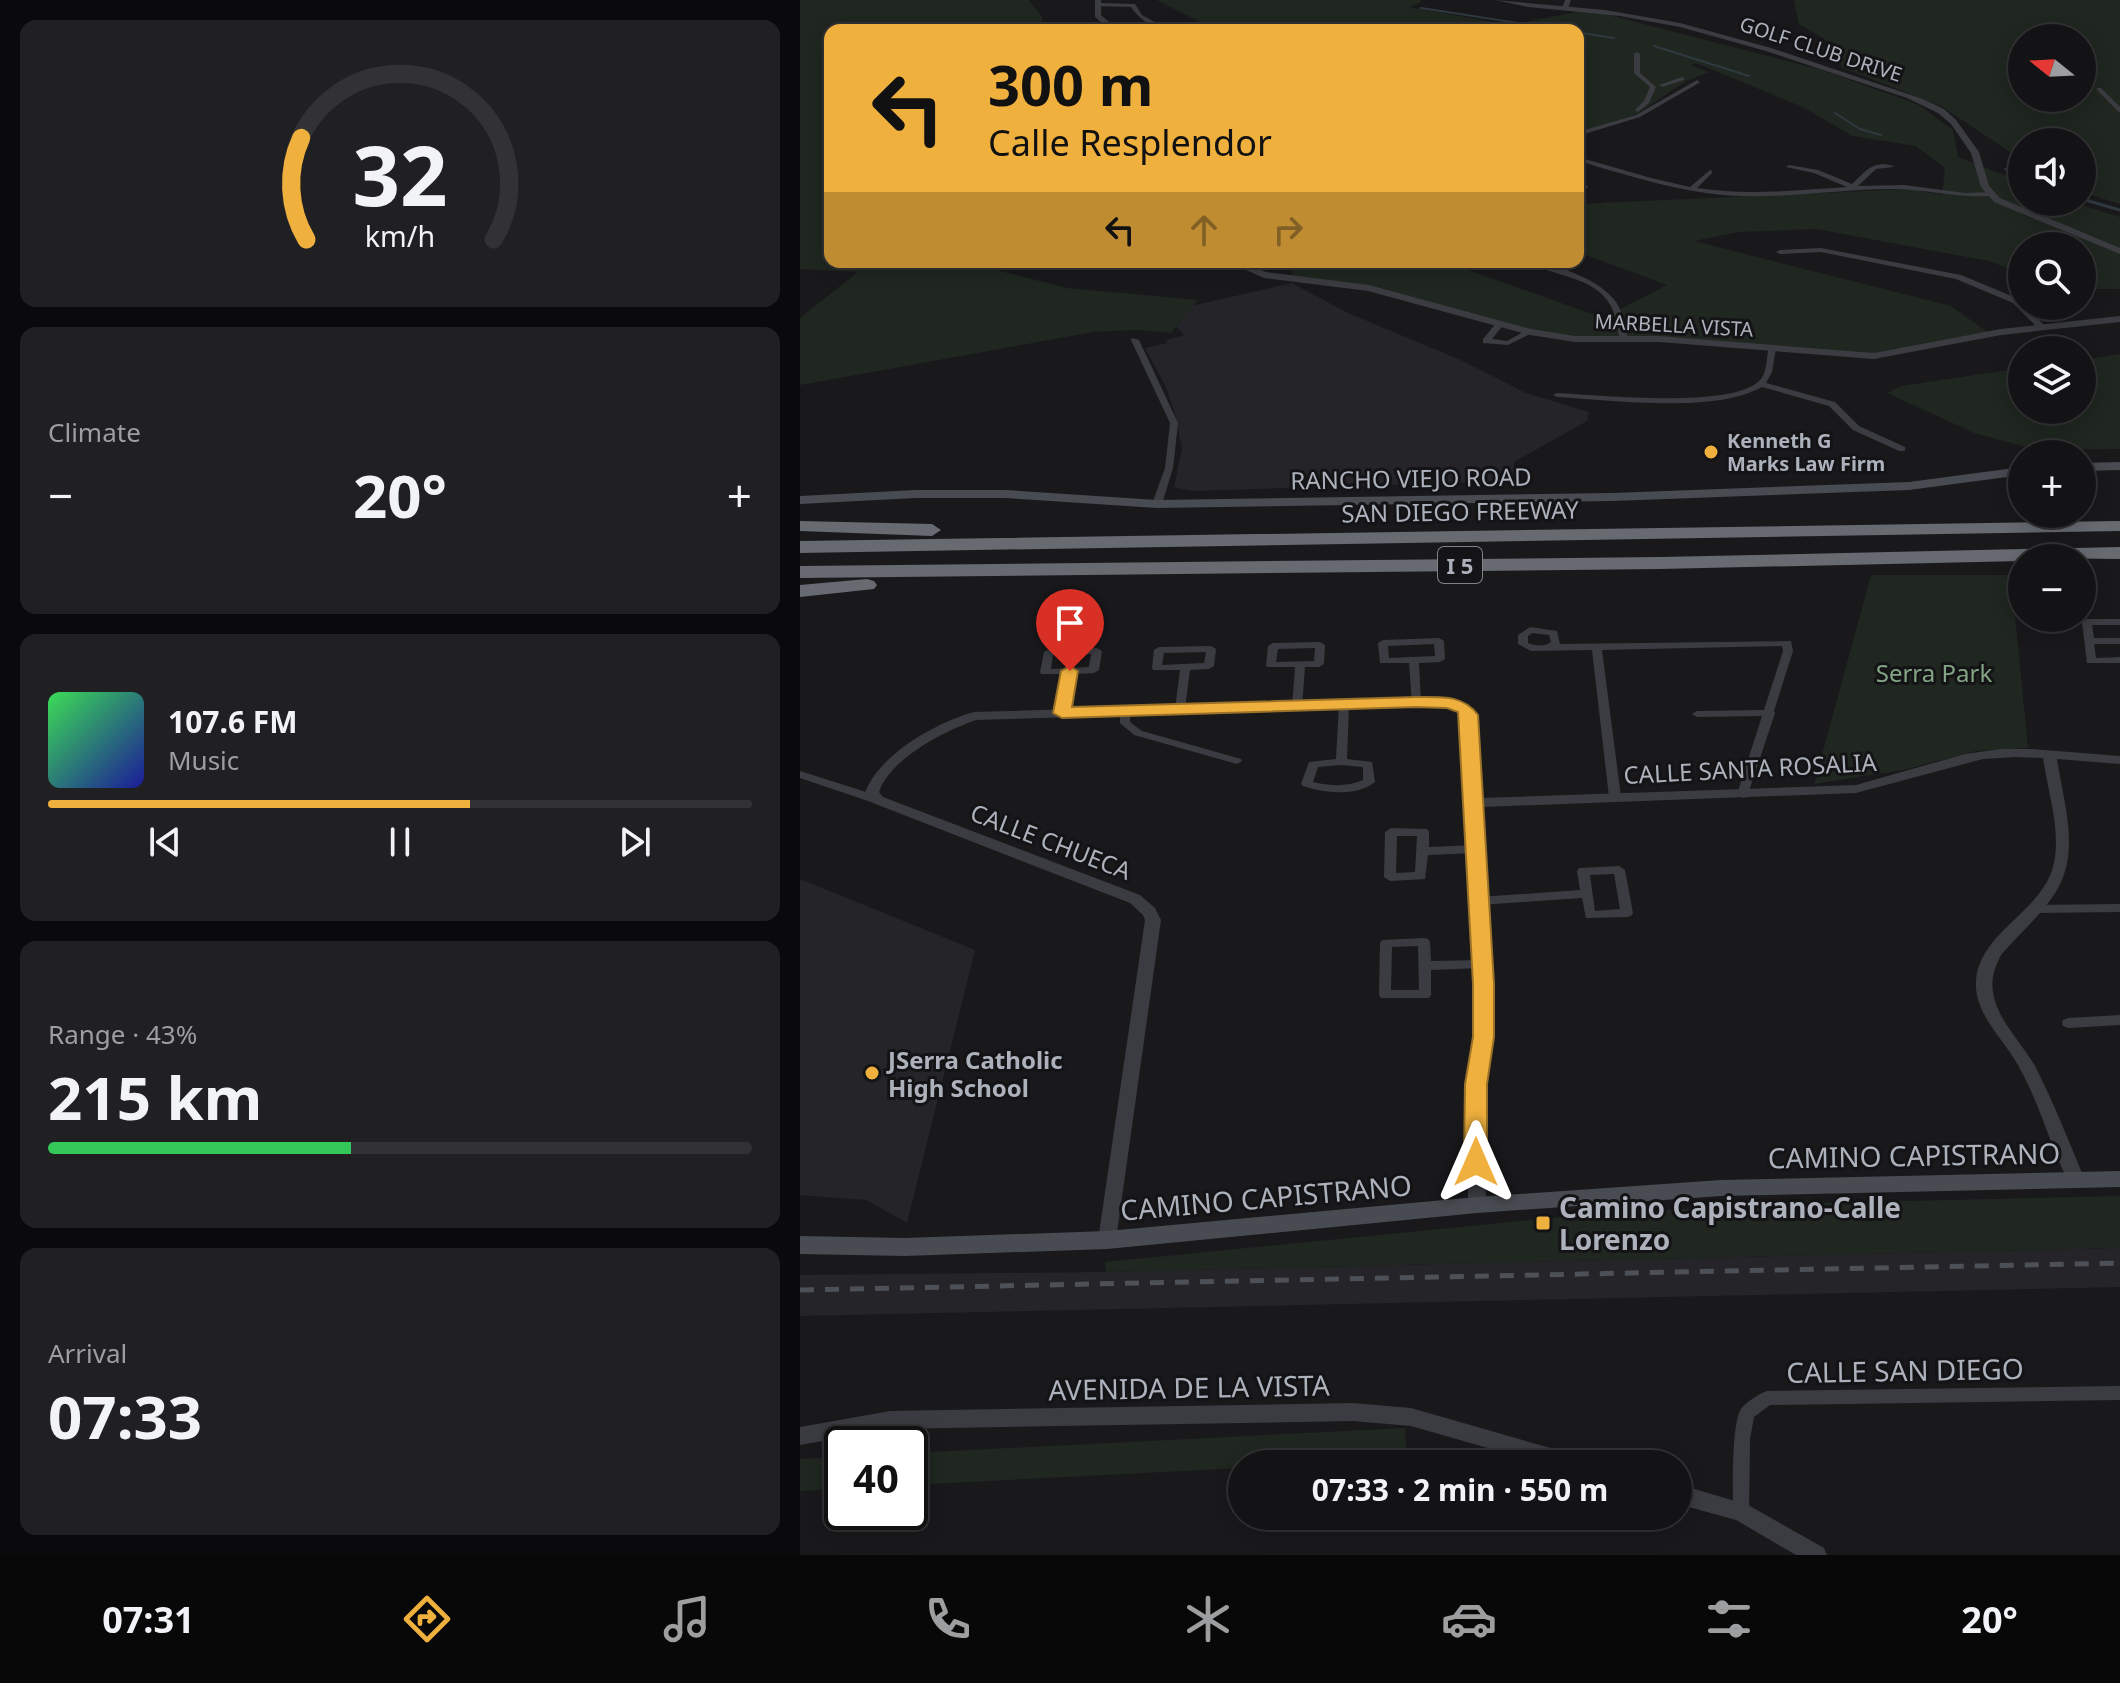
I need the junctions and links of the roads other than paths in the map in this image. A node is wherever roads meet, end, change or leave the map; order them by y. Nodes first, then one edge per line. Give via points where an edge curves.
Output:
1 (1498, 0) edge
2 (1098, 3) edge
3 (1563, 4) edge
4 (1107, 24) edge
5 (1155, 24) edge
6 (1637, 54) dead end
7 (1682, 79) dead end
8 (1697, 82) dead end
9 (1650, 83) junction
10 (1662, 85) junction
11 (2099, 89) dead end
12 (1675, 92) junction
13 (2120, 111) edge
14 (1615, 123) junction
15 (1584, 132) edge
16 (1599, 159) dead end
17 (1584, 160) edge
18 (1590, 162) junction
19 (1584, 165) edge
20 (1891, 166) dead end
21 (1789, 167) dead end
22 (1658, 168) dead end
23 (1710, 172) dead end
24 (1645, 178) junction
25 (1853, 187) junction
26 (1693, 188) junction
27 (1985, 195) junction
28 (1780, 252) dead end
29 (2120, 254) edge
30 (1247, 268) edge
31 (1546, 268) edge
32 (2120, 319) edge
33 (1500, 324) junction
34 (2043, 328) junction
35 (1530, 332) junction
36 (1624, 338) junction
37 (1135, 340) dead end
38 (1772, 348) junction
39 (1761, 384) junction
40 (1557, 395) dead end
41 (1902, 449) dead end
42 (2120, 459) edge
43 (2096, 460) edge
44 (2008, 464) edge
45 (2120, 466) edge
46 (2096, 467) edge
47 (2008, 473) edge
48 (800, 497) edge
49 (1158, 500) junction
50 (800, 526) edge
51 (2120, 526) edge
52 (996, 543) junction
53 (800, 547) edge
54 (2120, 553) edge
55 (1054, 570) junction
56 (800, 572) edge
57 (800, 591) edge
58 (2120, 622) edge
59 (2089, 641) junction
60 (2120, 641) edge
61 (1597, 647) junction
62 (1550, 648) dead end
63 (1414, 660) junction
64 (2120, 660) edge
65 (1300, 664) junction
66 (1185, 667) junction
67 (1070, 671) junction
68 (1416, 702) junction
69 (1344, 704) junction
70 (1297, 706) junction
71 (1180, 709) junction
72 (1125, 710) junction
73 (1062, 713) junction
74 (1770, 713) junction
75 (1697, 714) dead end
76 (2049, 755) junction
77 (2120, 760) edge
78 (1237, 761) dead end
79 (1341, 762) junction
80 (800, 774) edge
81 (1743, 794) junction
82 (1615, 797) junction
83 (878, 800) junction
84 (1474, 803) junction
85 (1475, 849) junction
86 (1423, 851) junction
87 (1587, 894) junction
88 (1479, 901) junction
89 (2120, 908) edge
90 (2035, 909) junction
91 (1482, 964) junction
92 (1425, 966) junction
93 (2120, 1020) edge
94 (2068, 1023) dead end
95 (2120, 1179) edge
96 (2076, 1180) junction
97 (1477, 1205) junction
98 (1107, 1240) junction
99 (800, 1245) edge
100 (2120, 1393) edge
101 (800, 1436) edge
102 (1526, 1450) edge
103 (1692, 1498) edge
104 (1741, 1512) junction
105 (1816, 1555) edge

1 - 3 street, GOLF CLUB DRIVE
2 - 4 street via 1097,16
2 - 5 street via 1133,5 1137,14
3 - 27 street, GOLF CLUB DRIVE via 1763,47 1938,109 1960,127 1973,182
6 - 9 street via 1637,73
7 - 10 street
8 - 12 street
9 - 10 street
9 - 14 street via 1651,95 1643,107
10 - 12 street
11 - 13 street
12 - 14 street via 1647,111
14 - 15 street
16 - 18 street
17 - 18 street
18 - 19 street
18 - 24 street
20 - 25 street via 1874,167
21 - 25 street via 1816,171
22 - 24 street
23 - 26 street
24 - 26 street
25 - 26 street via 1735,193
25 - 27 street
27 - 29 street via 2002,209
28 - 34 street via 1821,250 1958,277 2016,301
30 - 33 street, MARBELLA VISTA via 1264,275 1369,288
31 - 36 street via 1606,295
32 - 34 street, MARBELLA VISTA
33 - 35 street, MARBELLA VISTA
33 - 35 street via 1486,341 1508,343
34 - 38 street, MARBELLA VISTA via 1885,355
35 - 36 street, MARBELLA VISTA via 1575,339
36 - 38 street, MARBELLA VISTA
37 - 49 street via 1174,423 1169,468
38 - 39 street
39 - 40 street via 1711,400
39 - 41 street via 1832,404 1856,428
42 - 43 main road
44 - 49 main road, RANCHO VIEJO ROAD via 1904,477 1783,483
45 - 46 main road
47 - 49 main road, RANCHO VIEJO ROAD via 1838,490
48 - 49 main road, RANCHO VIEJO ROAD via 950,490
50 - 52 highway via 960,531
51 - 52 highway, SAN DIEGO FREEWAY / I 5
52 - 53 highway, SAN DIEGO FREEWAY / I 5
54 - 55 highway, I 5
55 - 56 highway, I 5
55 - 57 highway
58 - 59 street via 2087,622
59 - 60 street
59 - 64 street via 2091,661
61 - 62 street
61 - 74 street via 1787,643
61 - 82 street
63 - 63 street via 1384,661 1383,643 1439,641 1440,659
63 - 68 street
65 - 65 street via 1271,665 1273,646 1320,645 1319,664
65 - 70 street
66 - 66 street via 1209,666 1211,649 1159,650 1157,668
66 - 71 street
67 - 67 street via 1094,670 1097,651 1049,652 1045,672
67 - 73 street
68 - 69 street
68 - 84 street via 1457,704 1469,715
69 - 70 street
69 - 79 street
70 - 71 street
71 - 72 street
72 - 73 street
72 - 78 street via 1125,723 1138,733
73 - 83 street via 986,714 949,724 879,776 872,793
74 - 75 street
74 - 81 street
76 - 77 street, CALLE SANTA ROSALIA
76 - 81 street, CALLE SANTA ROSALIA via 2003,752 1856,789
76 - 90 street via 2061,868
79 - 79 street via 1368,764 1369,782 1361,787 1307,784 1310,767
80 - 83 street, CALLE CHUECA
81 - 82 street, CALLE SANTA ROSALIA
82 - 84 street, CALLE SANTA ROSALIA
83 - 98 street, CALLE CHUECA via 1116,891 1150,912 1153,929
84 - 85 street
85 - 86 street
85 - 88 street
86 - 86 street via 1423,832 1391,832 1390,877 1421,876
87 - 87 street via 1590,915 1627,913 1619,870 1583,871
87 - 88 street
88 - 91 street
89 - 90 street
90 - 96 street via 1987,964 1986,1000 2026,1064
91 - 92 street
91 - 97 street
92 - 92 street via 1424,942 1386,943 1385,995 1425,995
93 - 94 street
95 - 96 main road, CAMINO CAPISTRANO
96 - 97 main road, CAMINO CAPISTRANO via 1721,1188
97 - 98 main road, CAMINO CAPISTRANO
98 - 99 main road, CAMINO CAPISTRANO
100 - 104 street, CALLE SAN DIEGO via 1767,1398 1747,1413
101 - 102 street, AVENIDA DE LA VISTA via 890,1420 1353,1412 1411,1417
103 - 104 street
104 - 105 street

